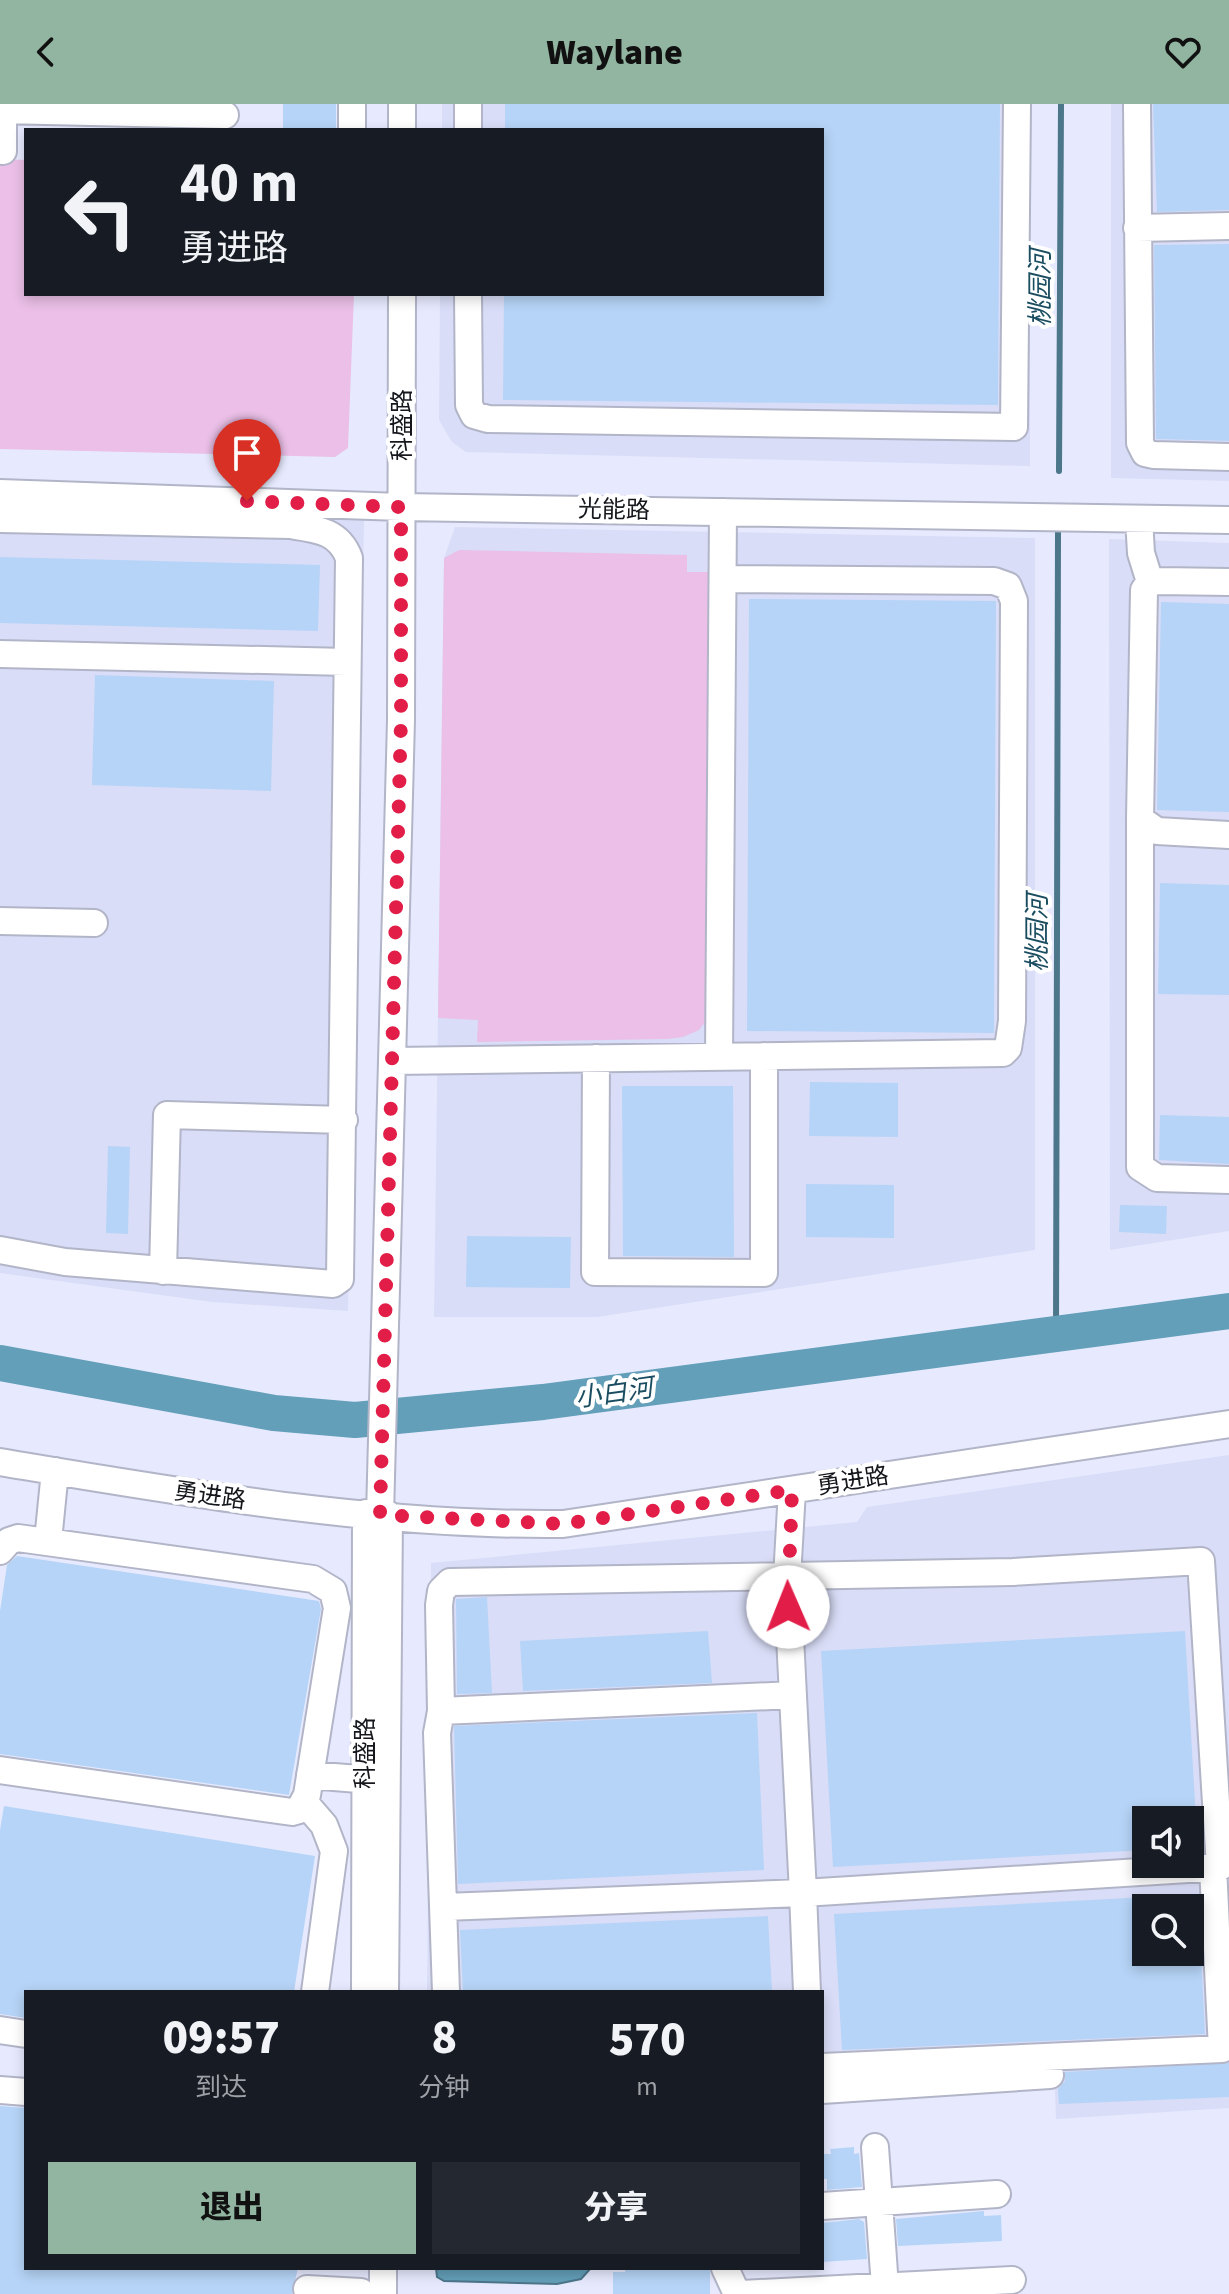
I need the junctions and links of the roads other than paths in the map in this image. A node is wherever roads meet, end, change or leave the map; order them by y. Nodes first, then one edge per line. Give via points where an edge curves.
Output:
1 (352, 104) edge
2 (402, 104) edge
3 (468, 104) edge
4 (1017, 104) edge
5 (1137, 104) edge
6 (2, 108) edge
7 (225, 116) edge
8 (352, 128) edge
9 (402, 128) edge
10 (468, 128) edge
11 (10, 151) edge
12 (1229, 226) edge
13 (1137, 228) junction
14 (402, 296) edge
15 (468, 296) edge
16 (1229, 457) edge
17 (0, 493) edge
18 (401, 507) junction
19 (723, 512) junction
20 (0, 519) edge
21 (1139, 519) junction
22 (1229, 520) edge
23 (723, 579) junction
24 (1150, 582) junction
25 (1229, 582) edge
26 (0, 654) edge
27 (347, 662) junction
28 (1140, 819) junction
29 (1229, 835) edge
30 (0, 921) edge
31 (94, 923) dead end
32 (764, 1056) junction
33 (719, 1057) junction
34 (596, 1058) junction
35 (393, 1061) junction
36 (344, 1120) junction
37 (1229, 1180) edge
38 (0, 1250) edge
39 (163, 1271) junction
40 (1229, 1424) edge
41 (0, 1462) edge
42 (55, 1471) junction
43 (792, 1490) junction
44 (378, 1514) junction
45 (48, 1541) junction
46 (0, 1551) edge
47 (787, 1578) junction
48 (793, 1695) junction
49 (441, 1711) junction
50 (0, 1770) edge
51 (310, 1775) junction
52 (376, 1780) junction
53 (305, 1803) junction
54 (1213, 1867) junction
55 (803, 1893) junction
56 (444, 1907) junction
57 (315, 1990) edge
58 (365, 1990) edge
59 (385, 1990) edge
60 (446, 1990) edge
61 (807, 1990) edge
62 (0, 2030) edge
63 (24, 2034) edge
64 (824, 2067) edge
65 (1050, 2075) dead end
66 (0, 2090) edge
67 (824, 2090) edge
68 (24, 2092) edge
69 (875, 2147) dead end
70 (997, 2194) dead end
71 (879, 2202) junction
72 (824, 2206) edge
73 (381, 2270) edge
74 (726, 2270) edge
75 (1012, 2280) dead end
76 (307, 2284) edge
77 (367, 2287) edge
78 (885, 2287) junction
79 (739, 2294) edge

1 - 8 street
2 - 9 street
3 - 10 street
4 - 15 street via 1014,427 488,419 474,415 469,405
5 - 13 street
6 - 7 street
6 - 11 street
12 - 13 street
13 - 16 street via 1140,443 1145,453 1154,455
14 - 18 street, 科盛路
17 - 18 street, 光能路
18 - 19 street, 光能路
18 - 35 street, 科盛路
19 - 21 street, 光能路
19 - 23 street
20 - 27 street via 290,525 329,534 343,542 349,558
21 - 22 street, 光能路
21 - 24 street
23 - 32 street via 994,581 1008,586 1014,601 1008,1048 1003,1053
23 - 33 street
24 - 25 street
24 - 28 street via 1142,600
26 - 27 street
27 - 36 street
28 - 29 street via 1157,831
28 - 37 street via 1140,1167 1157,1178
30 - 31 street
32 - 33 street
32 - 34 street via 764,1273 595,1272
33 - 34 street
34 - 35 street
35 - 44 street, 科盛路
36 - 39 street via 167,1115
36 - 39 street via 340,1279 333,1284
38 - 39 street
40 - 43 street, 勇进路
41 - 42 street, 勇进路
42 - 44 street, 勇进路 via 212,1498
42 - 45 street
43 - 44 street, 勇进路 via 563,1524
43 - 47 street
44 - 52 street, 科盛路
45 - 46 street via 18,1538
45 - 51 street via 313,1579 333,1591 337,1608
47 - 48 street
47 - 49 street via 450,1582 441,1591 439,1605
47 - 54 street via 1201,1561 1220,1867
48 - 49 street
48 - 55 street
49 - 56 street via 437,1733
50 - 53 street via 292,1812
51 - 52 street
51 - 53 street
52 - 58 street, 科盛路
52 - 59 street, 科盛路
53 - 57 street via 324,1825 334,1851
54 - 55 street
54 - 64 street via 1222,2049
55 - 56 street
55 - 61 street
56 - 60 street
62 - 63 street
65 - 67 street
66 - 68 street
69 - 71 street
70 - 71 street
71 - 72 street
71 - 78 street
73 - 77 street
74 - 79 street
75 - 78 street
76 - 77 street
78 - 79 street

